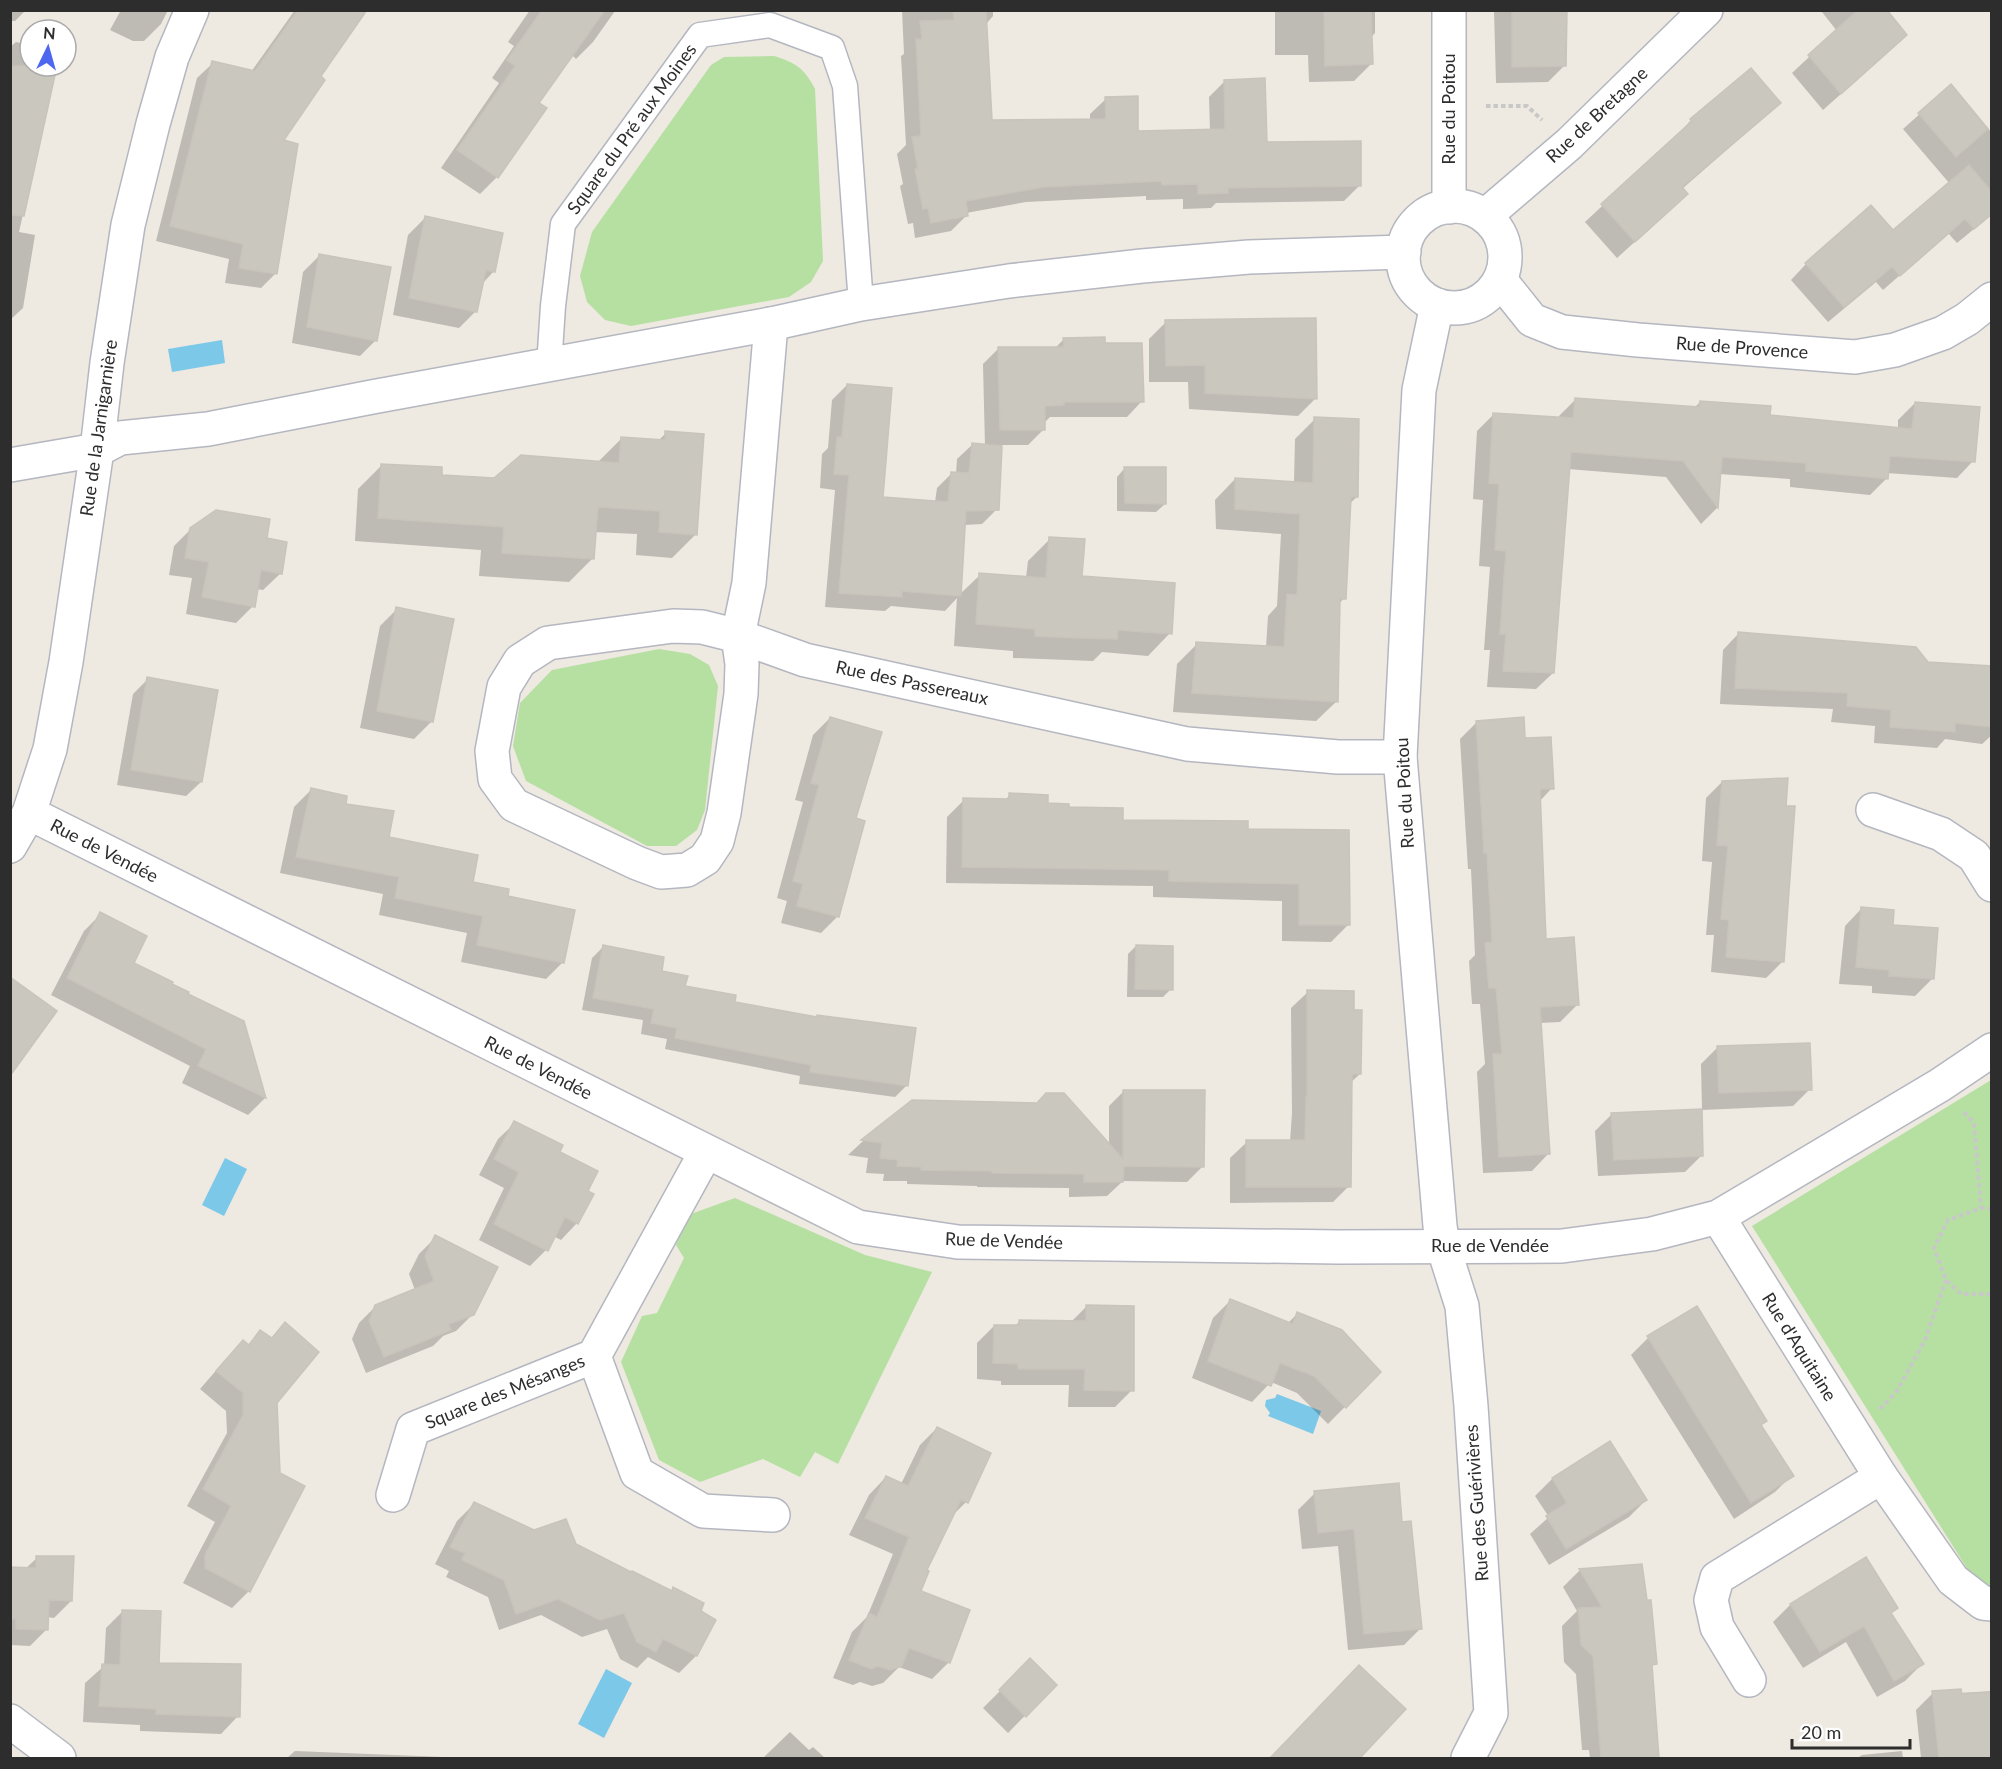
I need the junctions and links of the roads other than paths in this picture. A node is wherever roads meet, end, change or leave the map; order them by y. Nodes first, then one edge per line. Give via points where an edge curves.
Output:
1 (192, 10) edge
2 (1449, 10) edge
3 (1706, 10) edge
4 (1449, 207) junction
5 (1485, 216) junction
6 (1404, 252) junction
7 (1500, 280) junction
8 (1992, 299) edge
9 (861, 304) junction
10 (1437, 305) junction
11 (771, 324) junction
12 (549, 366) junction
13 (97, 450) junction
14 (10, 465) edge
15 (738, 636) junction
16 (1400, 757) junction
17 (1873, 810) dead end
18 (29, 813) junction
19 (10, 846) edge
20 (1992, 885) edge
21 (1992, 1050) edge
22 (706, 1152) junction
23 (1718, 1217) junction
24 (1443, 1246) junction
25 (594, 1356) junction
26 (1881, 1477) junction
27 (393, 1495) dead end
28 (773, 1515) dead end
29 (1992, 1604) edge
30 (1749, 1680) dead end
31 (10, 1721) edge
32 (59, 1758) edge
33 (1468, 1758) edge

1 - 13 street, Rue de la Jarnigarnière via 172,57 128,225
2 - 4 street, Rue du Poitou
3 - 5 street, Rue de Bretagne via 1569,144
4 - 5 street via 1465,207
4 - 6 street via 1418,221
5 - 7 street via 1503,242 1505,257
6 - 9 street via 1249,257 1142,266
6 - 10 street via 1411,284
7 - 8 street, Rue de Provence via 1532,320 1562,332 1855,357 1895,350 1943,333
7 - 10 street via 1484,298 1469,306
9 - 11 street
9 - 12 lane, Square du Pré aux Moines via 845,86 832,48 770,25 700,34 563,224
10 - 16 street, Rue du Poitou via 1419,390
11 - 12 street
11 - 15 street via 749,583
12 - 13 street via 208,429 120,438
13 - 14 street
13 - 18 street, Rue de la Jarnigarnière via 50,749
15 - 15 street, Rue des Passereaux via 741,694 717,841 705,859 687,870 662,872 638,863 514,805 495,779 492,751 504,687 520,661 548,643 673,626 702,627
15 - 16 street, Rue des Passereaux via 805,660 1187,744 1338,757
16 - 24 street, Rue du Poitou
17 - 20 street via 1941,834 1974,856
18 - 19 street, Rue de la Jarnigarnière
18 - 22 street, Rue de Vendée
21 - 23 street, Rue de Vendée
22 - 24 street, Rue de Vendée via 858,1227 958,1242
22 - 25 street, Square des Mésanges
23 - 24 street, Rue de Vendée via 1652,1234 1562,1246
23 - 26 street, Rue d'Aquitaine
24 - 33 street, Rue des Guérivières via 1462,1306 1491,1713
25 - 27 street, Square des Mésanges via 413,1429
25 - 28 street, Square des Mésanges via 637,1473 703,1511
26 - 29 street, Rue d'Aquitaine via 1953,1580 1983,1603
26 - 30 street via 1717,1578 1711,1600 1717,1627
31 - 32 street

